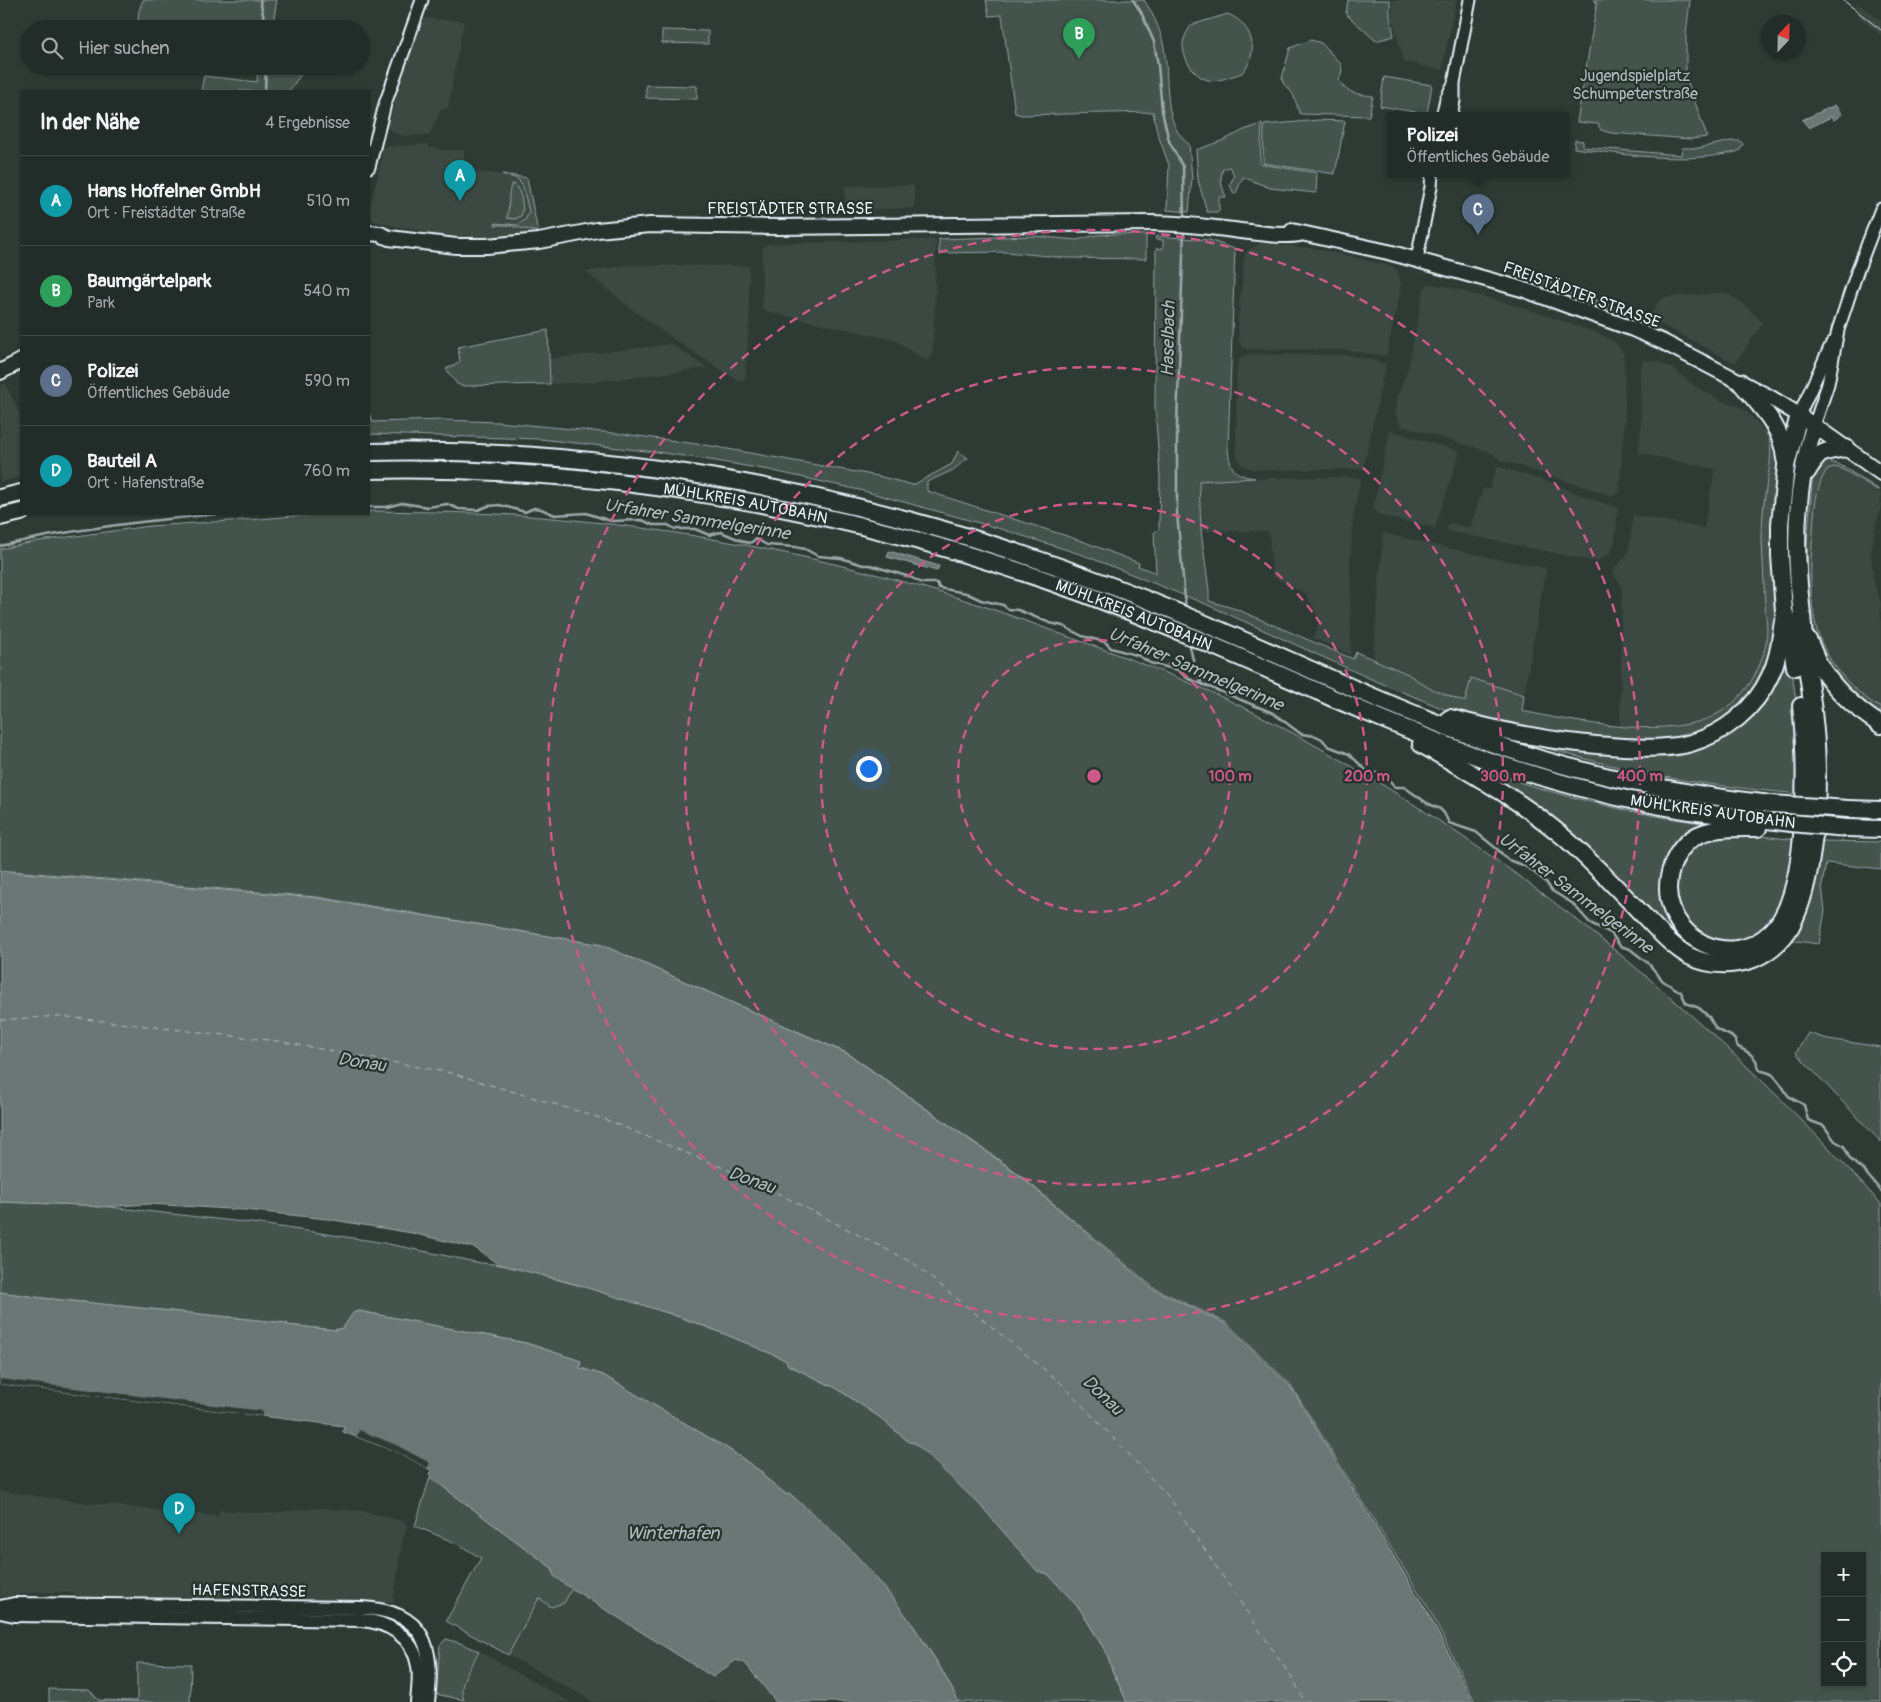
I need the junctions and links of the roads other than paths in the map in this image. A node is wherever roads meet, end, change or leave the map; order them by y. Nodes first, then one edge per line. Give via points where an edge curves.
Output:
1 (422, 0) edge
2 (1470, 0) edge
3 (1454, 83) junction
4 (1443, 112) edge
5 (1452, 112) edge
6 (370, 163) edge
7 (1432, 177) edge
8 (1436, 177) edge
9 (1431, 187) junction
10 (1881, 209) edge
11 (370, 233) edge
12 (389, 238) junction
13 (370, 241) edge
14 (1417, 259) junction
15 (1838, 330) junction
16 (20, 362) edge
17 (0, 372) edge
18 (1740, 382) junction
19 (1799, 415) junction
20 (1814, 426) junction
21 (1846, 448) junction
22 (370, 452) edge
23 (1786, 466) junction
24 (370, 470) edge
25 (1881, 473) edge
26 (1802, 481) junction
27 (20, 482) edge
28 (0, 487) edge
29 (20, 493) edge
30 (0, 498) edge
31 (20, 512) edge
32 (0, 516) edge
33 (1784, 611) junction
34 (1804, 631) junction
35 (1390, 703) junction
36 (1372, 714) junction
37 (1881, 725) edge
38 (1881, 810) edge
39 (1770, 817) junction
40 (1881, 829) edge
41 (0, 1607) edge
42 (0, 1612) edge
43 (417, 1702) edge
44 (428, 1702) edge

1 - 6 street via 385,104
2 - 3 street
3 - 4 street
3 - 5 street
7 - 9 street
8 - 9 street
9 - 14 street
10 - 15 street
11 - 12 main road, FREISTÄDTER STRASSE
12 - 13 main road, FREISTÄDTER STRASSE via 384,242
12 - 14 main road, FREISTÄDTER STRASSE via 456,246 487,246 646,226 1193,224 1228,221 1282,228
14 - 18 main road, FREISTÄDTER STRASSE via 1522,289 1614,321
15 - 19 street
15 - 20 street via 1828,384
16 - 17 main road
18 - 19 main road, FREISTÄDTER STRASSE
18 - 23 highway via 1773,422 1782,441
19 - 20 main road, FREISTÄDTER STRASSE
19 - 23 highway
20 - 21 main road, FREISTÄDTER STRASSE
20 - 26 highway
21 - 25 main road, FREISTÄDTER STRASSE
21 - 26 highway via 1818,454
22 - 35 highway, MÜHLKREIS AUTOBAHN via 567,459 784,491 880,513 976,539 1070,570 1160,604
23 - 33 highway via 1780,532
24 - 36 highway, MÜHLKREIS AUTOBAHN via 442,470 580,478 775,507 871,529 1056,584 1160,623
26 - 34 highway via 1798,567
27 - 28 highway
29 - 30 highway
31 - 32 highway
33 - 35 highway via 1776,661 1763,689 1730,724 1690,743 1630,747 1553,741
33 - 39 highway via 1789,625 1805,747 1804,814 1789,903 1772,931 1754,943 1723,949 1700,942 1682,928 1670,906 1669,876 1677,854 1696,836 1714,828
34 - 36 highway via 1817,771 1815,816 1806,878 1798,911 1784,936 1765,954 1741,963 1714,964 1689,956 1661,933 1566,839 1528,809
34 - 37 highway via 1818,662 1834,686
35 - 39 highway, MÜHLKREIS AUTOBAHN via 1479,739 1569,767
36 - 39 highway, MÜHLKREIS AUTOBAHN via 1484,759 1578,788 1674,808
38 - 39 highway, MÜHLKREIS AUTOBAHN, bridge via 1848,809
39 - 40 highway, MÜHLKREIS AUTOBAHN, bridge via 1791,823
41 - 44 main road, HAFENSTRASSE via 14,1604 93,1604 386,1611 410,1623 424,1640 430,1662
42 - 43 main road, HAFENSTRASSE via 14,1615 378,1622 399,1633 413,1651 418,1666

